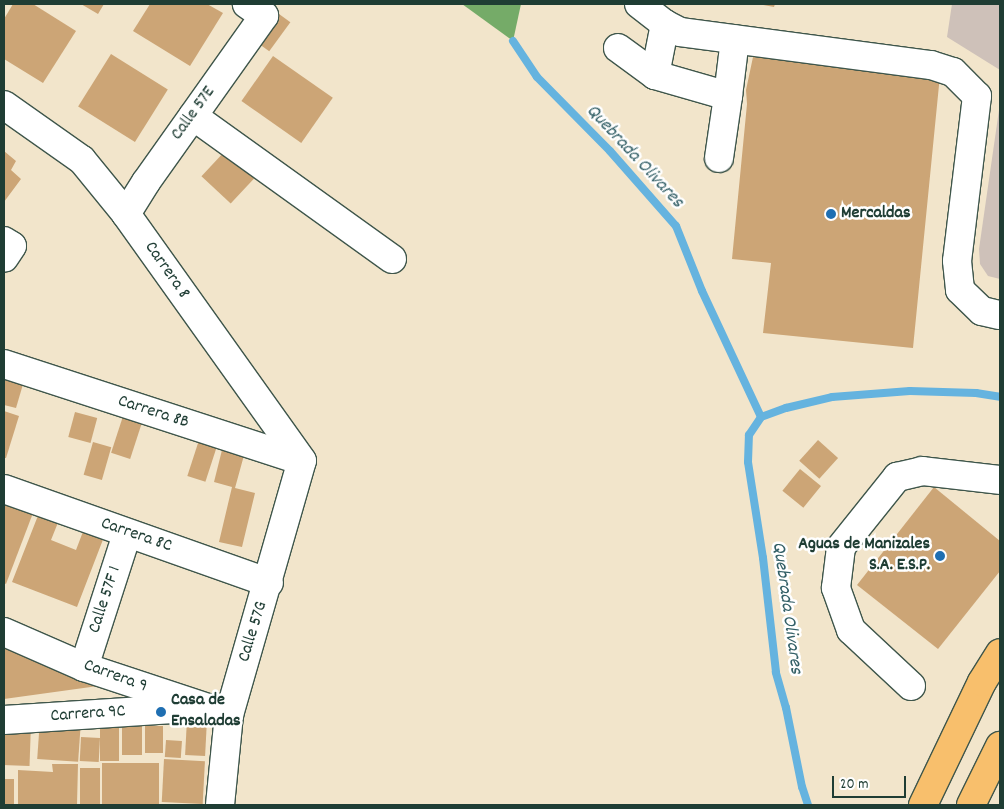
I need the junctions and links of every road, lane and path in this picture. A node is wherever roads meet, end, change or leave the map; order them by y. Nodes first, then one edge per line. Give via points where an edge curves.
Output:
1 (639, 4) edge
2 (255, 10) edge
3 (665, 24) junction
4 (735, 40) junction
5 (618, 48) dead end
6 (655, 75) junction
7 (728, 96) junction
8 (4, 105) edge
9 (193, 116) junction
10 (719, 158) dead end
11 (126, 214) junction
12 (392, 259) dead end
13 (1000, 315) edge
14 (4, 364) edge
15 (302, 462) junction
16 (1000, 480) edge
17 (4, 489) edge
18 (127, 534) junction
19 (269, 583) junction
20 (4, 632) edge
21 (1000, 653) edge
22 (84, 667) junction
23 (911, 686) dead end
24 (202, 707) junction
25 (229, 716) junction
26 (4, 720) edge
27 (956, 737) junction
28 (1000, 746) edge
29 (220, 805) edge
30 (923, 805) edge
31 (932, 805) edge
32 (972, 805) edge

1 - 3 street
2 - 9 street, Calle 57E
3 - 4 street via 680,32
3 - 6 street
4 - 7 street
4 - 13 street via 931,65 953,72 976,96 957,260 960,290 982,312
5 - 6 street
6 - 7 street
7 - 10 street
8 - 11 street, Carrera 8 via 82,160
9 - 11 street, Calle 57E
9 - 12 street
11 - 15 street, Carrera 8
14 - 15 street, Carrera 8B
15 - 19 street, Calle 57G
16 - 23 street via 922,471 897,476 841,547 836,588 851,630
17 - 18 street, Carrera 8C
18 - 19 street, Carrera 8C
18 - 22 street, Calle 57F 1
19 - 25 street, Calle 57G
20 - 22 street, Carrera 9
21 - 27 main road
22 - 24 street, Carrera 9
24 - 25 street, Carrera 9
24 - 26 street, Carrera 9C
25 - 29 street, Calle 57G
27 - 30 main road
27 - 31 main road
28 - 32 main road

